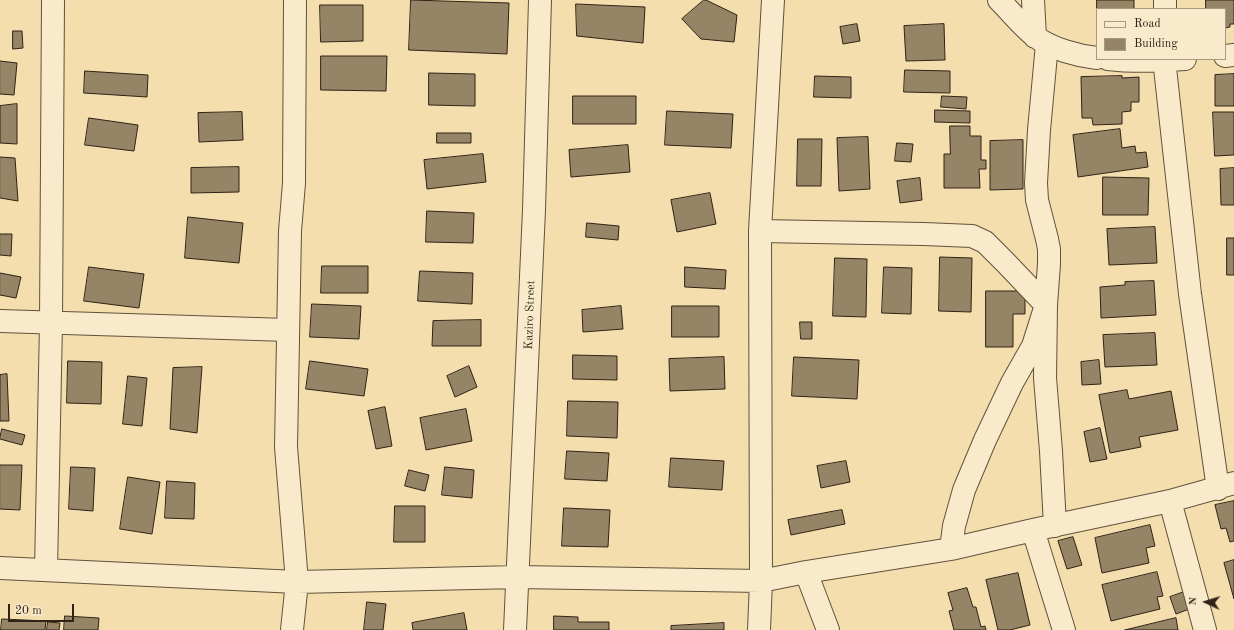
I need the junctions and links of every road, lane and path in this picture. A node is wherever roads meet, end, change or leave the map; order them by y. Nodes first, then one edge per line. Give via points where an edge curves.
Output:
1 (53, 0) edge
2 (295, 0) edge
3 (540, 0) edge
4 (773, 0) edge
5 (999, 0) edge
6 (1033, 0) edge
7 (1041, 41) junction
8 (1096, 58) edge
9 (1116, 60) edge
10 (1171, 60) edge
11 (760, 231) junction
12 (1046, 305) junction
13 (0, 321) edge
14 (50, 323) junction
15 (288, 330) junction
16 (1226, 486) edge
17 (1170, 502) junction
18 (1055, 526) junction
19 (1033, 530) junction
20 (951, 549) junction
21 (0, 568) edge
22 (46, 570) junction
23 (806, 572) junction
24 (518, 578) junction
25 (761, 581) junction
26 (297, 582) junction
27 (292, 630) edge
28 (515, 630) edge
29 (759, 630) edge
30 (828, 630) edge
31 (1064, 630) edge
32 (1205, 630) edge

1 - 14 street
2 - 15 street via 294,183 290,231
3 - 24 street, Kaziro Street
4 - 11 street
5 - 7 street
6 - 7 street
7 - 8 street via 1083,56
7 - 12 street via 1036,183 1037,200 1049,249
9 - 10 street
10 - 16 street via 1190,294
11 - 12 street via 972,236 985,242
11 - 25 street
12 - 18 street via 1045,378
12 - 20 street via 1033,346 1012,383 964,490 954,526
13 - 14 street
14 - 15 street
14 - 22 street
15 - 26 street via 286,447
16 - 17 street
17 - 18 street
17 - 32 street
18 - 19 street
19 - 20 street
19 - 31 street
20 - 23 street
21 - 22 street
22 - 26 street
23 - 25 street
23 - 30 street
24 - 25 street
24 - 26 street
24 - 28 street, Kaziro Street
25 - 29 street
26 - 27 street

